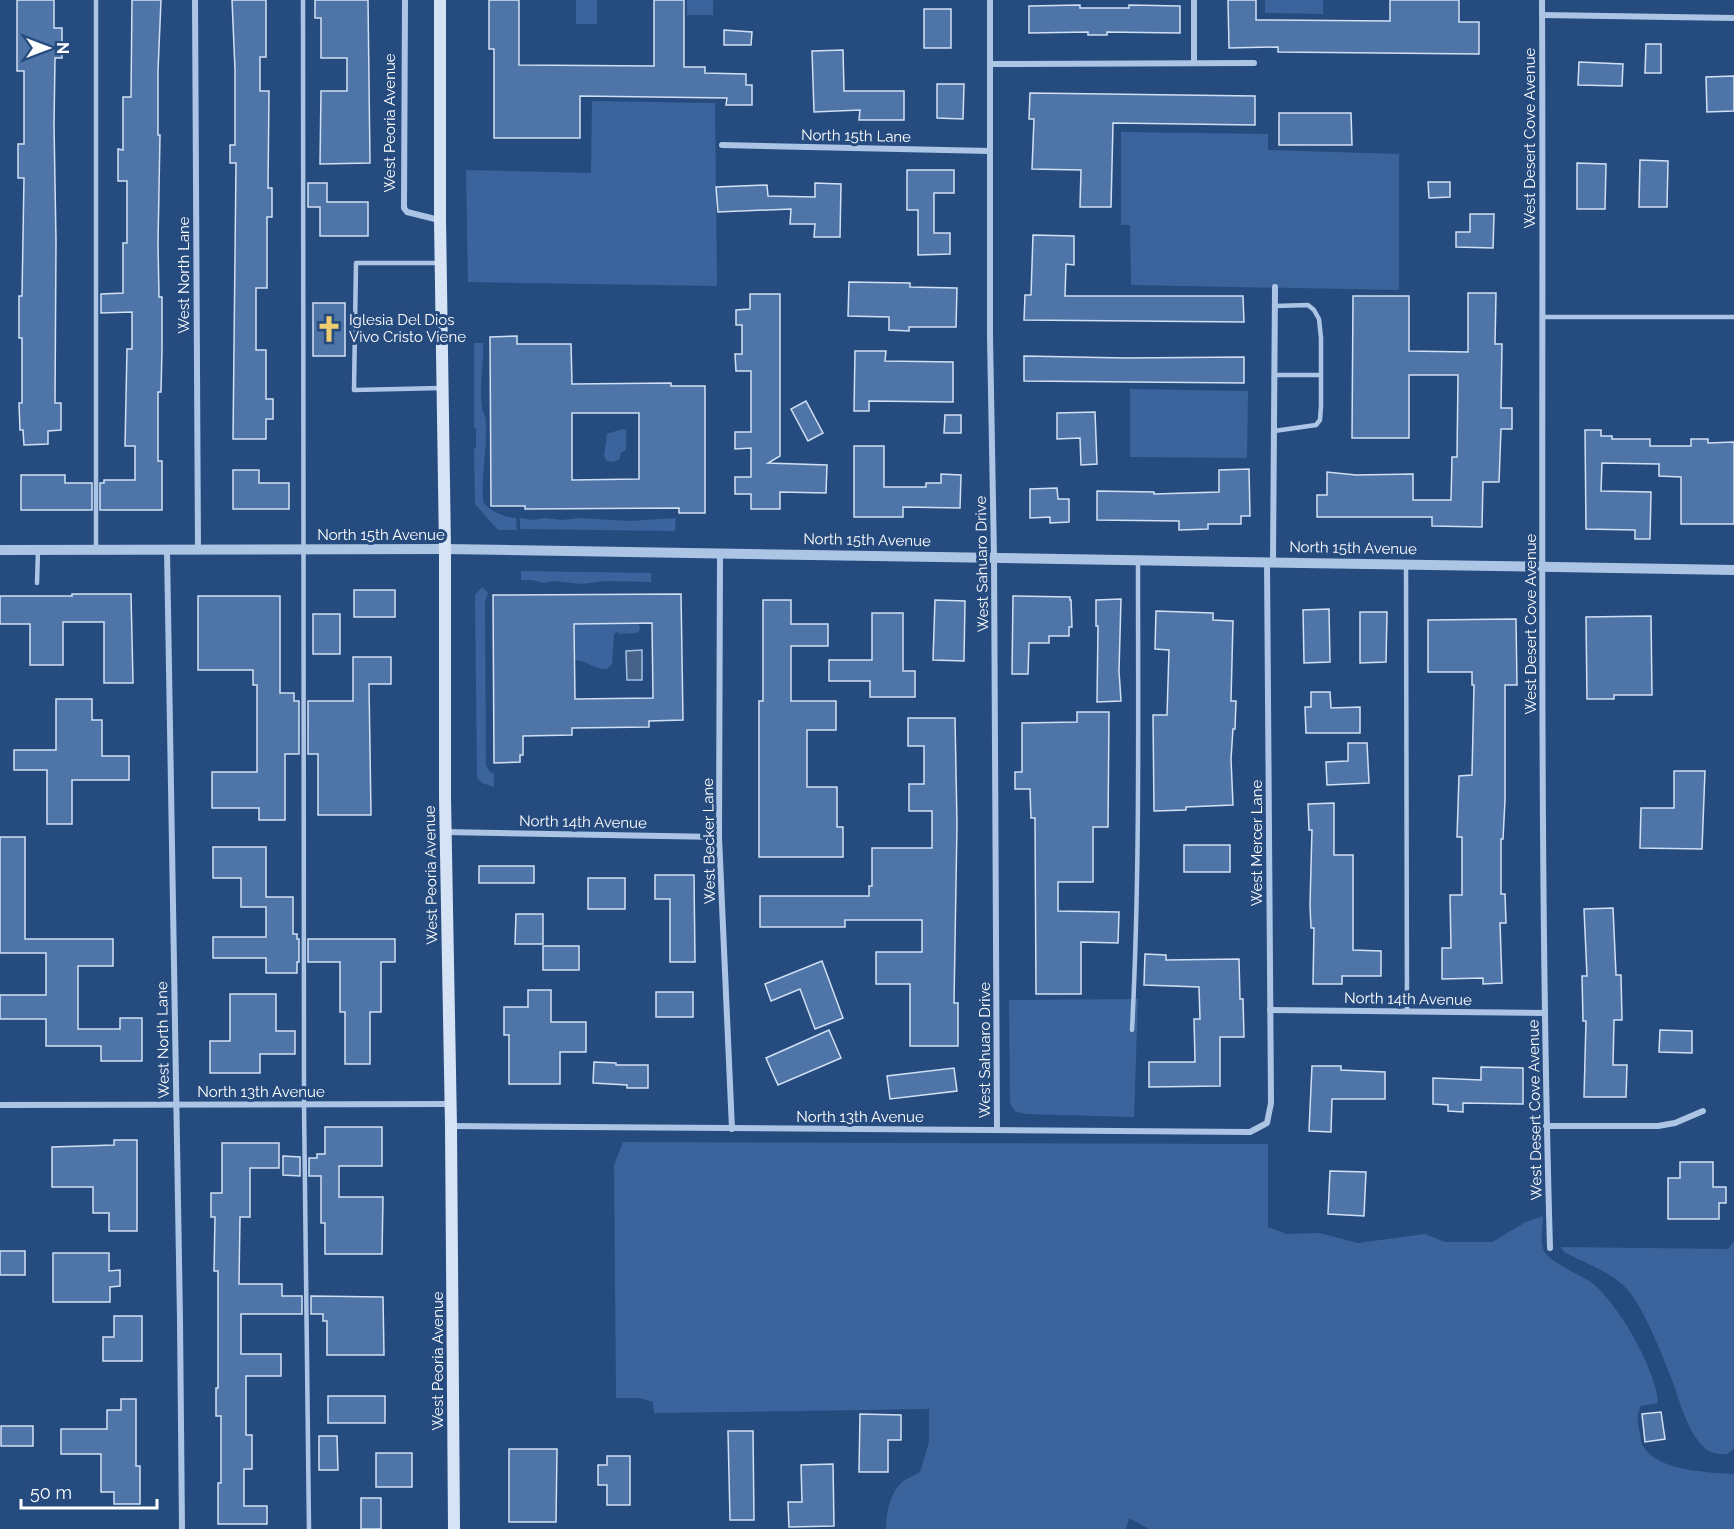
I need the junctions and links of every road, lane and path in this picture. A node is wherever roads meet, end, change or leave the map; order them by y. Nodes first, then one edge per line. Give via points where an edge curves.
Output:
1 (96, 0) edge
2 (195, 0) edge
3 (303, 0) edge
4 (405, 0) edge
5 (440, 0) edge
6 (990, 0) edge
7 (1194, 0) edge
8 (1542, 0) edge
9 (1542, 15) junction
10 (1734, 18) edge
11 (1194, 63) junction
12 (1254, 63) dead end
13 (990, 64) junction
14 (722, 145) dead end
15 (990, 151) junction
16 (440, 220) junction
17 (441, 263) junction
18 (1275, 287) dead end
19 (1275, 306) junction
20 (1542, 317) junction
21 (1734, 317) edge
22 (1274, 375) junction
23 (1321, 375) junction
24 (442, 388) junction
25 (1274, 431) junction
26 (445, 549) junction
27 (0, 550) edge
28 (38, 550) junction
29 (96, 550) junction
30 (167, 550) junction
31 (198, 550) junction
32 (302, 550) junction
33 (720, 552) junction
34 (994, 557) junction
35 (1138, 560) junction
36 (1270, 562) junction
37 (1406, 564) junction
38 (1543, 565) junction
39 (1734, 570) edge
40 (37, 583) dead end
41 (446, 832) junction
42 (719, 837) junction
43 (1270, 1010) junction
44 (1407, 1011) junction
45 (1545, 1012) junction
46 (1132, 1030) dead end
47 (176, 1104) junction
48 (304, 1104) junction
49 (450, 1104) junction
50 (0, 1105) edge
51 (1704, 1111) dead end
52 (1267, 1123) joint
53 (451, 1126) junction
54 (1546, 1126) junction
55 (997, 1129) junction
56 (732, 1130) junction
57 (1550, 1248) dead end
58 (182, 1529) edge
59 (309, 1529) edge
60 (454, 1529) edge

1 - 29 lane
2 - 31 street, West North Lane
3 - 32 lane
4 - 16 street, West Peoria Avenue via 404,208
5 - 16 main road, West Peoria Avenue
6 - 13 street, West Sahuaro Drive
7 - 11 street
8 - 9 street, West Desert Cove Avenue
9 - 10 street
9 - 20 street, West Desert Cove Avenue
11 - 12 street
11 - 13 street
13 - 15 street, West Sahuaro Drive
14 - 15 street, North 15th Lane
15 - 34 street, West Sahuaro Drive
16 - 17 main road, West Peoria Avenue
17 - 24 main road, West Peoria Avenue
17 - 24 lane via 356,263 354,390
18 - 19 street, West Mercer Lane
19 - 22 street, West Mercer Lane
19 - 23 lane via 1308,305 1314,310 1319,319
20 - 21 lane
20 - 38 street, West Desert Cove Avenue
22 - 23 lane
22 - 25 street, West Mercer Lane
23 - 25 lane via 1320,420 1316,425
24 - 26 main road, West Peoria Avenue
25 - 36 street, West Mercer Lane
26 - 32 street, North 15th Avenue
26 - 33 street, North 15th Avenue
26 - 41 main road, West Peoria Avenue
27 - 28 street, North 15th Avenue
28 - 29 street, North 15th Avenue
28 - 40 lane
29 - 30 street, North 15th Avenue
30 - 31 street, North 15th Avenue
30 - 47 street, West North Lane
31 - 32 street, North 15th Avenue
32 - 48 lane
33 - 34 street, North 15th Avenue
33 - 42 street, West Becker Lane
34 - 35 street, North 15th Avenue
34 - 55 street, West Sahuaro Drive
35 - 36 street, North 15th Avenue
35 - 46 lane via 1138,857
36 - 37 street, North 15th Avenue
36 - 43 street, West Mercer Lane
37 - 38 street, North 15th Avenue
37 - 44 lane
38 - 39 street, North 15th Avenue
38 - 45 street, West Desert Cove Avenue
41 - 42 street, North 14th Avenue
41 - 49 main road, West Peoria Avenue
42 - 56 street, West Becker Lane
43 - 44 street, North 14th Avenue
43 - 52 street, West Mercer Lane via 1271,1103
44 - 45 street, North 14th Avenue
45 - 54 street, West Desert Cove Avenue
47 - 48 street, North 13th Avenue
47 - 50 street, North 13th Avenue
47 - 58 street, West North Lane
48 - 49 street, North 13th Avenue
48 - 59 lane
49 - 53 main road, West Peoria Avenue
51 - 54 street via 1658,1126
52 - 55 street, North 13th Avenue via 1250,1132
53 - 56 street, North 13th Avenue
53 - 60 main road, West Peoria Avenue
54 - 57 street, West Desert Cove Avenue
55 - 56 street, North 13th Avenue

